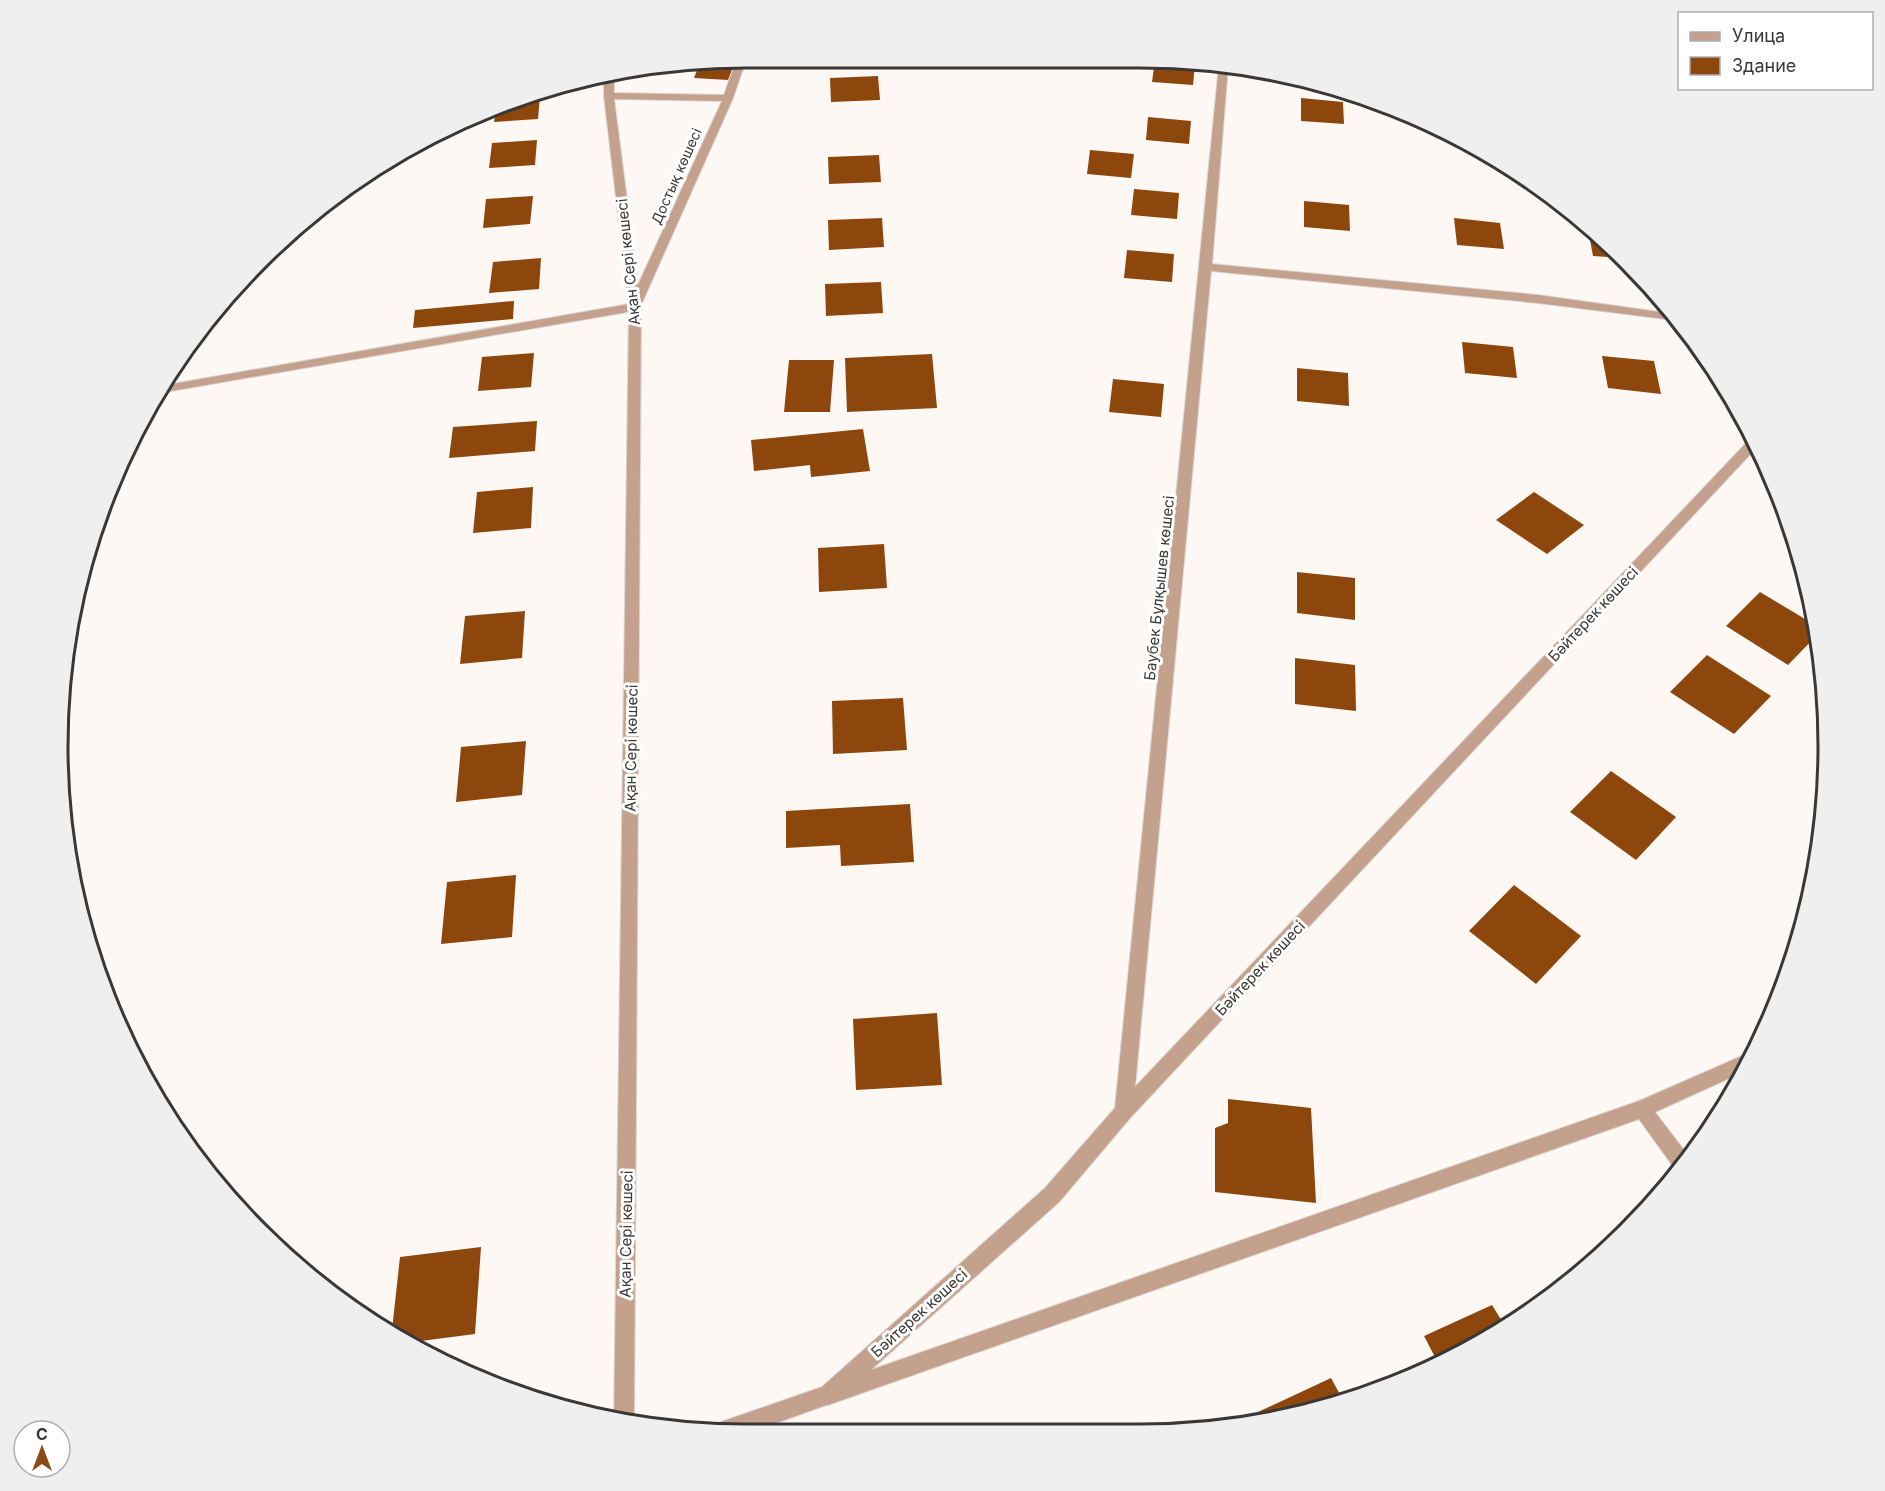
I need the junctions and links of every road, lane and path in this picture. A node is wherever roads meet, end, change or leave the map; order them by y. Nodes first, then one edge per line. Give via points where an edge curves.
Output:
1 (738, 68) edge
2 (1222, 72) edge
3 (609, 82) edge
4 (609, 96) junction
5 (728, 98) junction
6 (1206, 267) junction
7 (635, 307) junction
8 (1663, 316) edge
9 (168, 390) edge
10 (1749, 448) edge
11 (1736, 1067) edge
12 (1642, 1109) junction
13 (1124, 1112) junction
14 (1678, 1157) edge
15 (828, 1395) junction
16 (624, 1412) edge
17 (745, 1424) edge

1 - 5 street, Достық көшесі
2 - 6 street, Баубек Бұлқышев көшесі
3 - 4 street, Ақан Сері көшесі
4 - 5 street
4 - 7 street, Ақан Сері көшесі
5 - 7 street, Достық көшесі
6 - 8 street via 1538,299
6 - 13 street, Баубек Бұлқышев көшесі
7 - 9 street
7 - 16 street, Ақан Сері көшесі
10 - 13 street, Бәйтерек көшесі
11 - 12 street
12 - 14 street
12 - 15 street
13 - 15 street, Бәйтерек көшесі via 1052,1195
15 - 17 street, Бәйтерек көшесі

